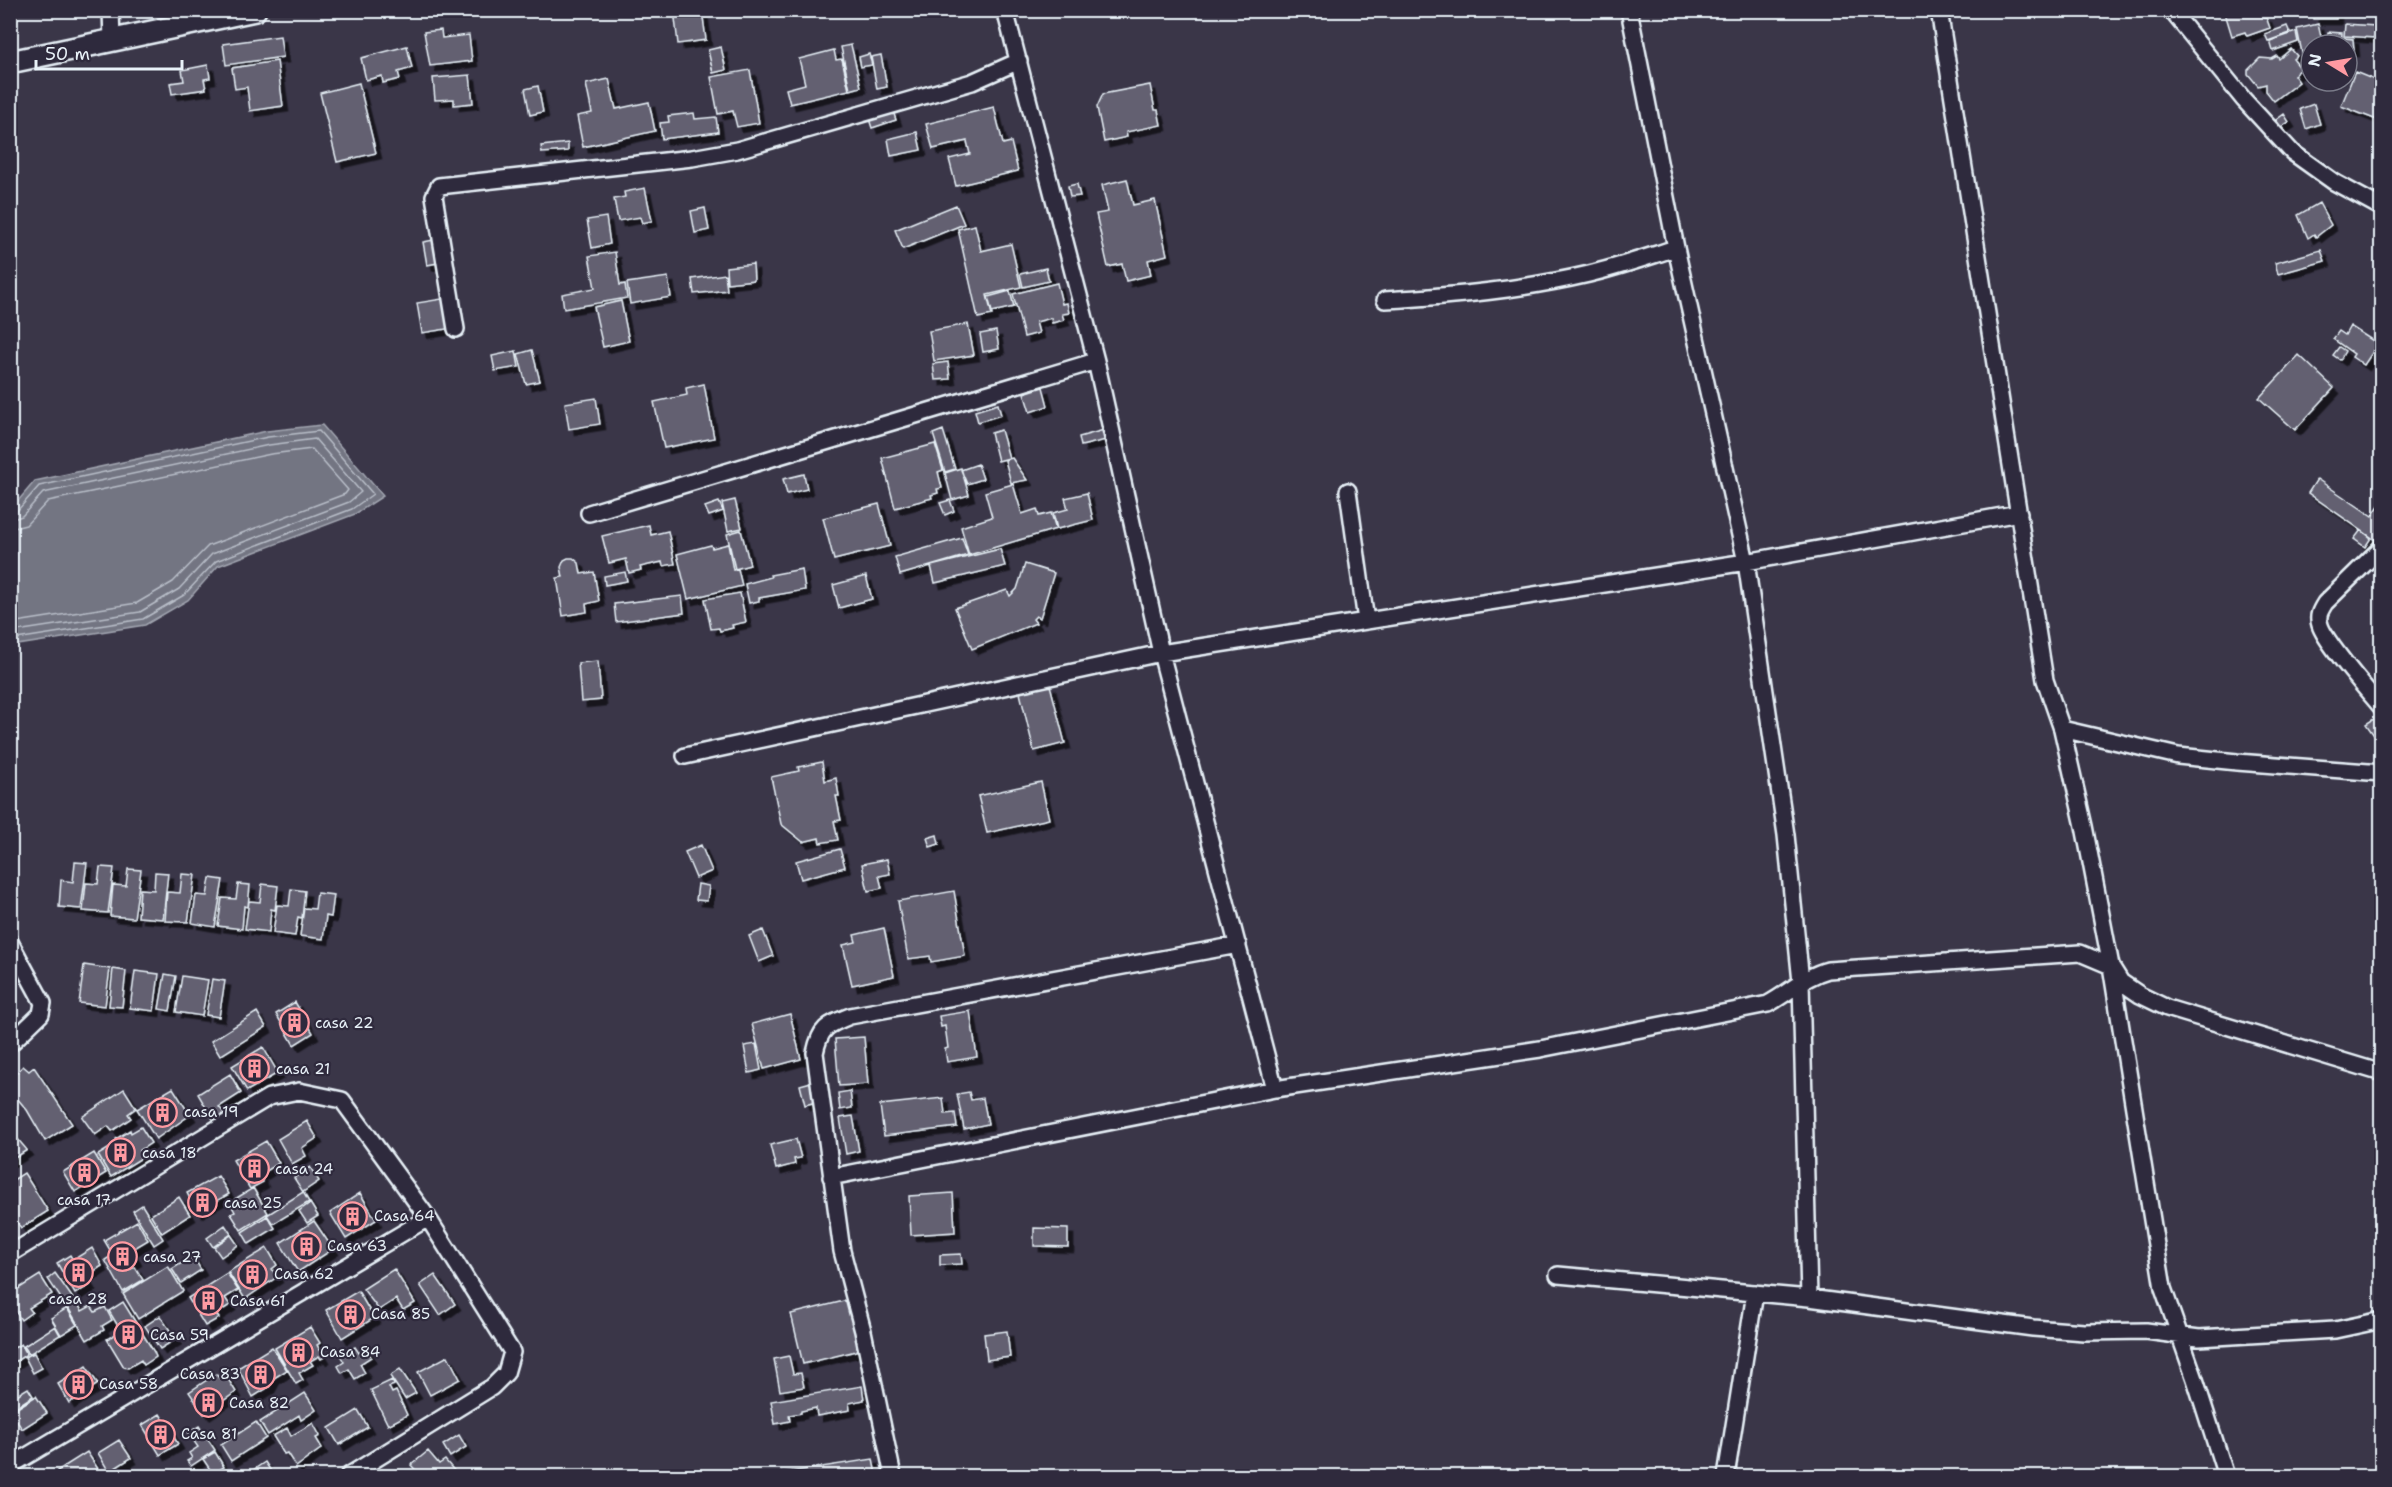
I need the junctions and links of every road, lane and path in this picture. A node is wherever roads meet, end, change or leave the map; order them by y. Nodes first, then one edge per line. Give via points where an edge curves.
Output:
1 (111, 10) edge
2 (255, 10) edge
3 (1005, 10) edge
4 (1629, 10) edge
5 (1939, 10) edge
6 (2171, 10) edge
7 (112, 40) junction
8 (10, 62) edge
9 (1019, 62) junction
10 (2382, 208) edge
11 (1676, 248) junction
12 (1385, 300) dead end
13 (456, 328) dead end
14 (1096, 362) junction
15 (1348, 491) dead end
16 (589, 513) dead end
17 (2019, 513) junction
18 (2382, 547) edge
19 (1746, 562) junction
20 (1366, 621) junction
21 (1161, 653) junction
22 (2382, 708) edge
23 (2062, 729) junction
24 (685, 756) dead end
25 (2382, 773) edge
26 (10, 942) edge
27 (1238, 945) junction
28 (2111, 966) junction
29 (1801, 982) junction
30 (10, 1044) edge
31 (2382, 1072) edge
32 (1275, 1089) junction
33 (831, 1177) junction
34 (428, 1218) junction
35 (10, 1254) edge
36 (1558, 1275) dead end
37 (1755, 1293) junction
38 (1809, 1298) junction
39 (2382, 1320) edge
40 (2179, 1335) junction
41 (10, 1466) edge
42 (370, 1471) edge
43 (348, 1476) edge
44 (893, 1476) edge
45 (1726, 1476) edge
46 (2226, 1476) edge

1 - 7 street
2 - 7 main road
3 - 9 street
4 - 11 street
5 - 17 street
6 - 10 street via 2292,152 2334,182
7 - 8 main road
9 - 13 street via 972,82 737,150 663,162 439,186 434,196
9 - 14 street
11 - 12 street via 1590,274 1539,284 1474,294
11 - 19 street
14 - 16 street
14 - 21 street
15 - 20 street
17 - 19 street
17 - 23 street via 2045,680
18 - 22 street via 2318,614 2328,639
19 - 20 street
19 - 29 street via 1786,835
20 - 21 street
21 - 24 street
21 - 27 street
23 - 25 street via 2178,756
23 - 28 street
26 - 30 street via 43,1003 41,1014
27 - 32 street
27 - 33 street via 850,1016 831,1023 819,1035 815,1053
28 - 29 street via 2080,953 1828,970
28 - 31 street via 2121,982 2167,1008
28 - 40 street via 2163,1287
29 - 32 street via 1768,1004 1540,1049
29 - 38 street
32 - 33 street
33 - 44 street via 842,1251
34 - 35 street via 342,1100 299,1091 269,1097
34 - 41 street
34 - 42 street via 512,1352 506,1373 492,1387
36 - 37 street
37 - 38 street
37 - 45 street
38 - 40 street via 2033,1328
39 - 40 street via 2335,1330 2199,1338
40 - 46 street
42 - 43 street

